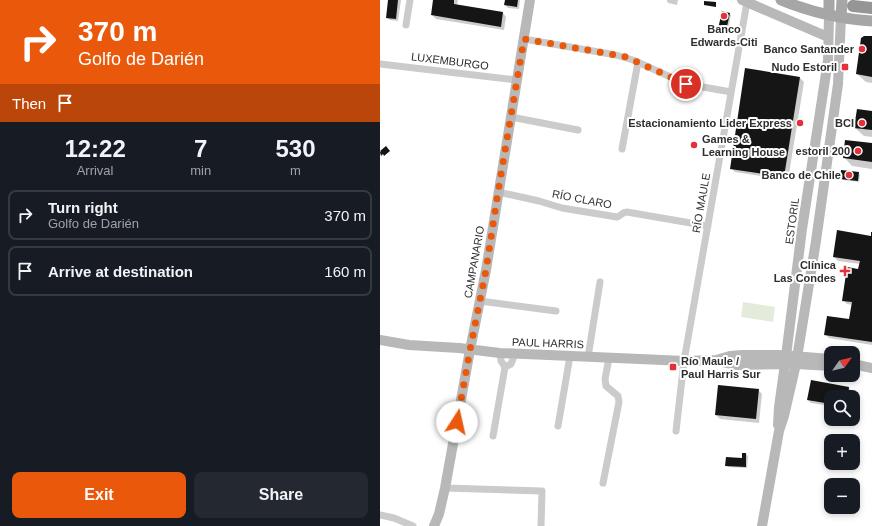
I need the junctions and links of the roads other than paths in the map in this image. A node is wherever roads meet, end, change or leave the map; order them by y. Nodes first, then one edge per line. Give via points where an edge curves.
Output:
1 (410, 0) edge
2 (530, 0) edge
3 (781, 0) edge
4 (830, 0) edge
5 (842, 0) edge
6 (744, 1) edge
7 (853, 6) dead end
8 (872, 8) edge
9 (829, 15) junction
10 (841, 17) junction
11 (872, 21) edge
12 (406, 25) dead end
13 (828, 36) junction
14 (524, 39) junction
15 (638, 62) junction
16 (380, 64) edge
17 (517, 80) junction
18 (731, 92) junction
19 (511, 117) junction
20 (578, 130) dead end
21 (622, 149) dead end
22 (498, 192) junction
23 (708, 226) junction
24 (600, 282) dead end
25 (480, 301) junction
26 (556, 310) dead end
27 (380, 340) edge
28 (470, 350) junction
29 (500, 353) junction
30 (515, 354) junction
31 (570, 356) junction
32 (588, 357) junction
33 (609, 358) junction
34 (824, 359) edge
35 (791, 360) junction
36 (684, 361) junction
37 (824, 365) edge
38 (860, 366) edge
39 (505, 367) junction
40 (872, 368) edge
41 (558, 426) dead end
42 (676, 431) dead end
43 (492, 436) dead end
44 (603, 483) dead end
45 (445, 488) junction
46 (380, 515) edge
47 (413, 526) edge
48 (434, 526) edge
49 (540, 526) edge
50 (762, 526) edge

1 - 12 street
2 - 14 street, CAMPANARIO
3 - 9 main road
4 - 9 main road
5 - 10 main road
6 - 13 street
6 - 18 street, RÍO MAULE
7 - 8 highway
9 - 10 main road
9 - 13 street, ESTORIL
10 - 11 main road
10 - 35 street, ESTORIL via 838,84 816,241
13 - 35 street, ESTORIL via 828,60 802,229
14 - 15 street via 626,57
14 - 17 street, CAMPANARIO
15 - 18 street via 686,84
15 - 21 street
16 - 17 street, LUXEMBURGO
17 - 19 street, CAMPANARIO
18 - 23 street, RÍO MAULE
19 - 20 street
19 - 22 street, CAMPANARIO
22 - 23 street, RÍO CLARO via 562,208 617,217 625,212 631,212
22 - 25 street, CAMPANARIO
23 - 36 street, RÍO MAULE
24 - 32 street
25 - 26 street
25 - 28 street, CAMPANARIO
27 - 28 street, PAUL HARRIS
28 - 29 street, PAUL HARRIS
28 - 45 street, CAMPANARIO
29 - 30 street, PAUL HARRIS
29 - 39 street
30 - 31 street, PAUL HARRIS
30 - 39 street via 511,364
31 - 32 street, PAUL HARRIS
31 - 41 street
32 - 33 street, PAUL HARRIS
33 - 36 street, PAUL HARRIS
33 - 44 street via 606,386 618,396 620,402
34 - 35 street, PAUL HARRIS
35 - 36 street, PAUL HARRIS via 742,355 716,360
35 - 37 street, PAUL HARRIS
35 - 50 street, ESTORIL via 778,412 779,431
36 - 42 street, RÍO MAULE
38 - 40 street
39 - 43 street
45 - 48 street, CAMPANARIO
45 - 49 street via 542,491
46 - 47 street

